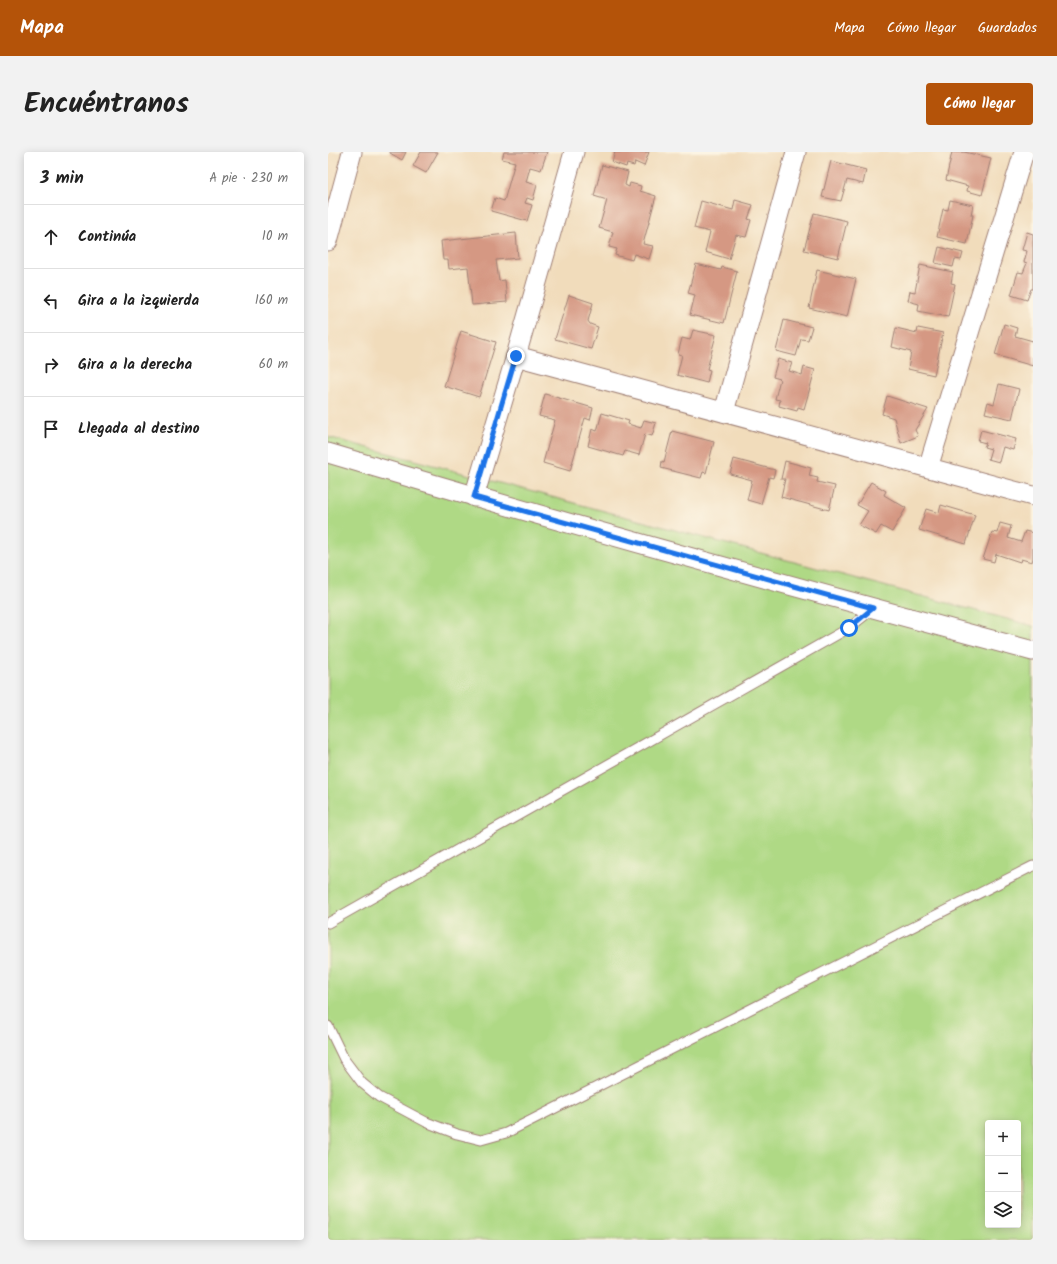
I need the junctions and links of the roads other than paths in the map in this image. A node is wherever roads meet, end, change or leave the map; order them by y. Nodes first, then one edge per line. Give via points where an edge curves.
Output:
1 (352, 152) edge
2 (574, 152) edge
3 (796, 152) edge
4 (1024, 152) edge
5 (328, 241) edge
6 (516, 356) junction
7 (724, 412) junction
8 (328, 453) edge
9 (928, 468) junction
10 (1033, 496) edge
11 (474, 497) junction
12 (873, 608) junction
13 (1033, 651) edge
14 (1033, 866) edge
15 (328, 923) edge
16 (328, 1026) edge

1 - 5 street
2 - 6 street
3 - 7 street
4 - 9 street
6 - 7 street
6 - 11 street
7 - 9 street
8 - 11 street
9 - 10 street
11 - 12 street
12 - 13 street
12 - 15 lane via 849,628
14 - 16 lane via 506,1133 481,1140 426,1122 379,1097 362,1083 344,1059

